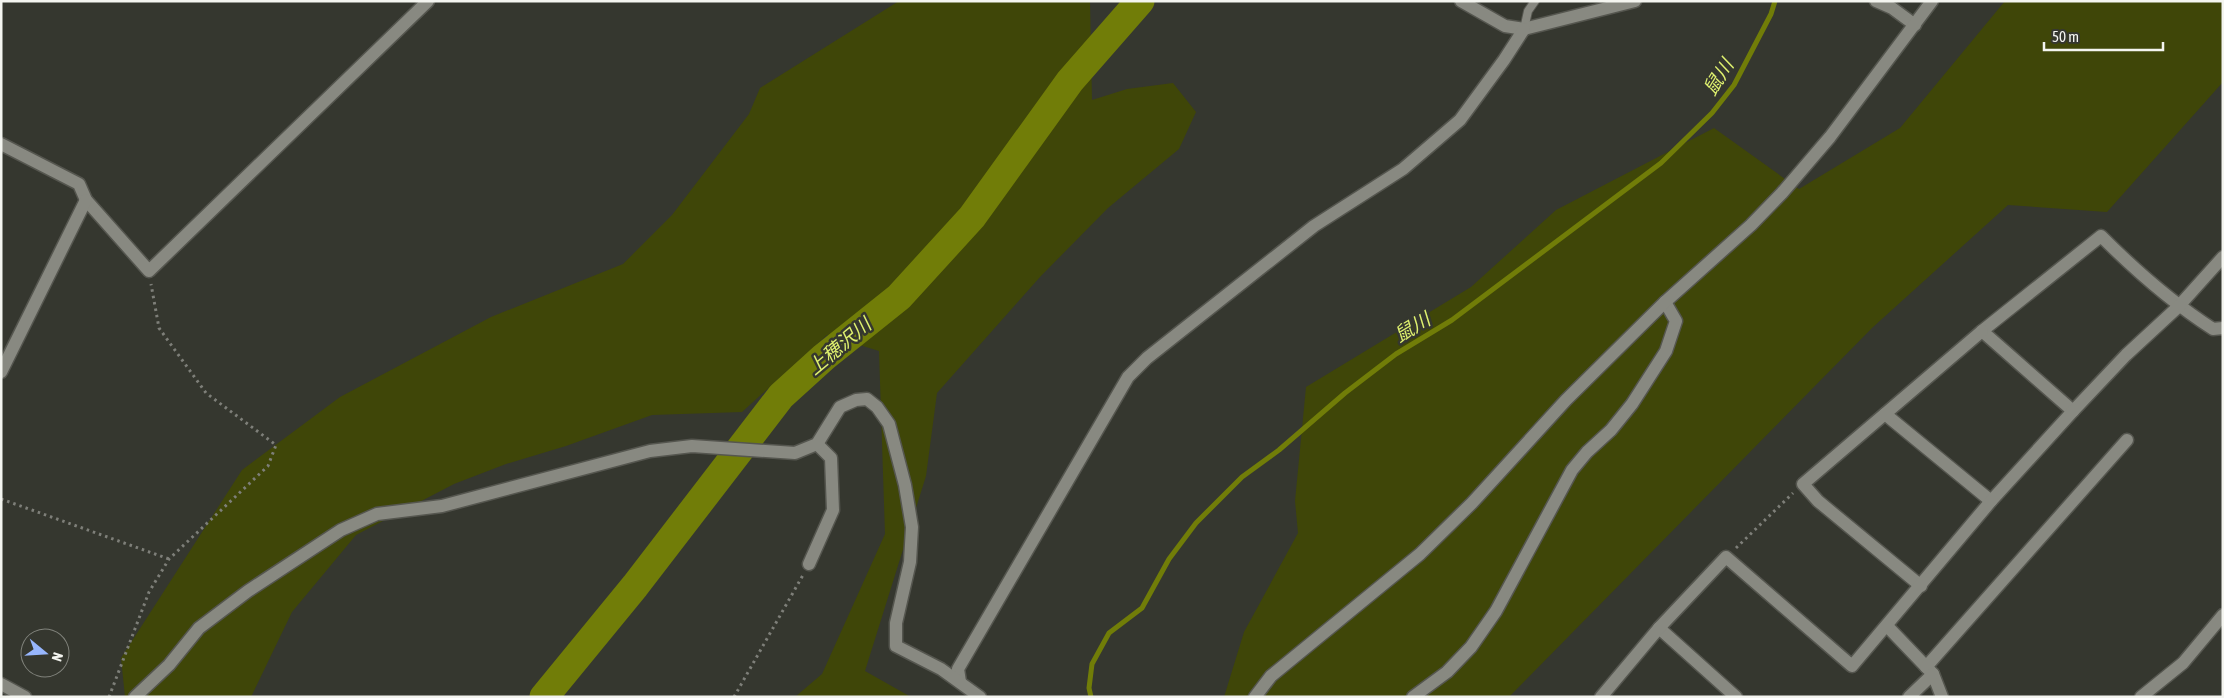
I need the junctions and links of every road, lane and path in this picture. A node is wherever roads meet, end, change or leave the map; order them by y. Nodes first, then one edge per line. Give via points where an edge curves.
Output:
1 (428, 1) edge
2 (1461, 1) edge
3 (1535, 1) edge
4 (1635, 1) edge
5 (1876, 1) edge
6 (1932, 1) edge
7 (1915, 25) junction
8 (1524, 29) junction
9 (1, 144) edge
10 (86, 200) junction
11 (2223, 257) edge
12 (149, 271) junction
13 (1665, 302) junction
14 (2178, 307) junction
15 (2223, 328) edge
16 (1982, 331) junction
17 (1, 372) edge
18 (2073, 411) junction
19 (1885, 414) junction
20 (2127, 440) dead end
21 (817, 444) junction
22 (1803, 484) junction
23 (1, 499) edge
24 (1991, 501) junction
25 (1726, 558) junction
26 (169, 560) junction
27 (809, 564) joint
28 (1921, 586) junction
29 (2223, 615) edge
30 (1887, 626) junction
31 (1659, 628) junction
32 (1930, 671) junction
33 (960, 682) junction
34 (1, 684) edge
35 (25, 697) edge
36 (109, 697) edge
37 (135, 697) edge
38 (734, 697) edge
39 (980, 697) edge
40 (1255, 697) edge
41 (1412, 697) edge
42 (1601, 697) edge
43 (1736, 697) edge
44 (1909, 697) edge
45 (1942, 697) edge
46 (2141, 697) edge

1 - 12 street
2 - 8 street via 1505,26
3 - 8 lane via 1528,11
4 - 8 street
5 - 7 street
6 - 7 street
7 - 13 street via 1830,137 1782,193
8 - 33 street via 1460,120 1403,169 1314,226 1146,358 1128,377 958,669
9 - 10 street via 79,184
10 - 12 street
10 - 17 street
11 - 14 street
12 - 26 path via 159,328 206,393 276,445 268,466
13 - 40 street via 1566,400 1472,503 1420,554 1271,676
13 - 41 street via 1676,321 1666,351 1632,404 1572,470 1496,611 1471,647 1447,672
14 - 15 street via 2213,329
14 - 16 street via 2101,236
14 - 18 street
16 - 18 street
16 - 19 street
18 - 24 street
19 - 22 street
19 - 24 street
20 - 32 street
21 - 27 street via 831,458 834,510
21 - 33 street via 840,407 856,400 867,399 878,407 889,424 905,484 912,527 910,562 896,624 896,646
21 - 37 street via 795,453 692,446 650,451 442,506 377,514 340,530 199,628 169,665
22 - 25 path
22 - 28 street via 1818,501
23 - 26 path
24 - 28 street
25 - 30 street via 1852,666
25 - 31 street
26 - 36 path via 149,592
27 - 38 path
28 - 30 street
29 - 46 street via 2182,663
30 - 32 street
31 - 42 street
31 - 43 street
32 - 44 street
32 - 45 street
33 - 39 street
34 - 35 street

